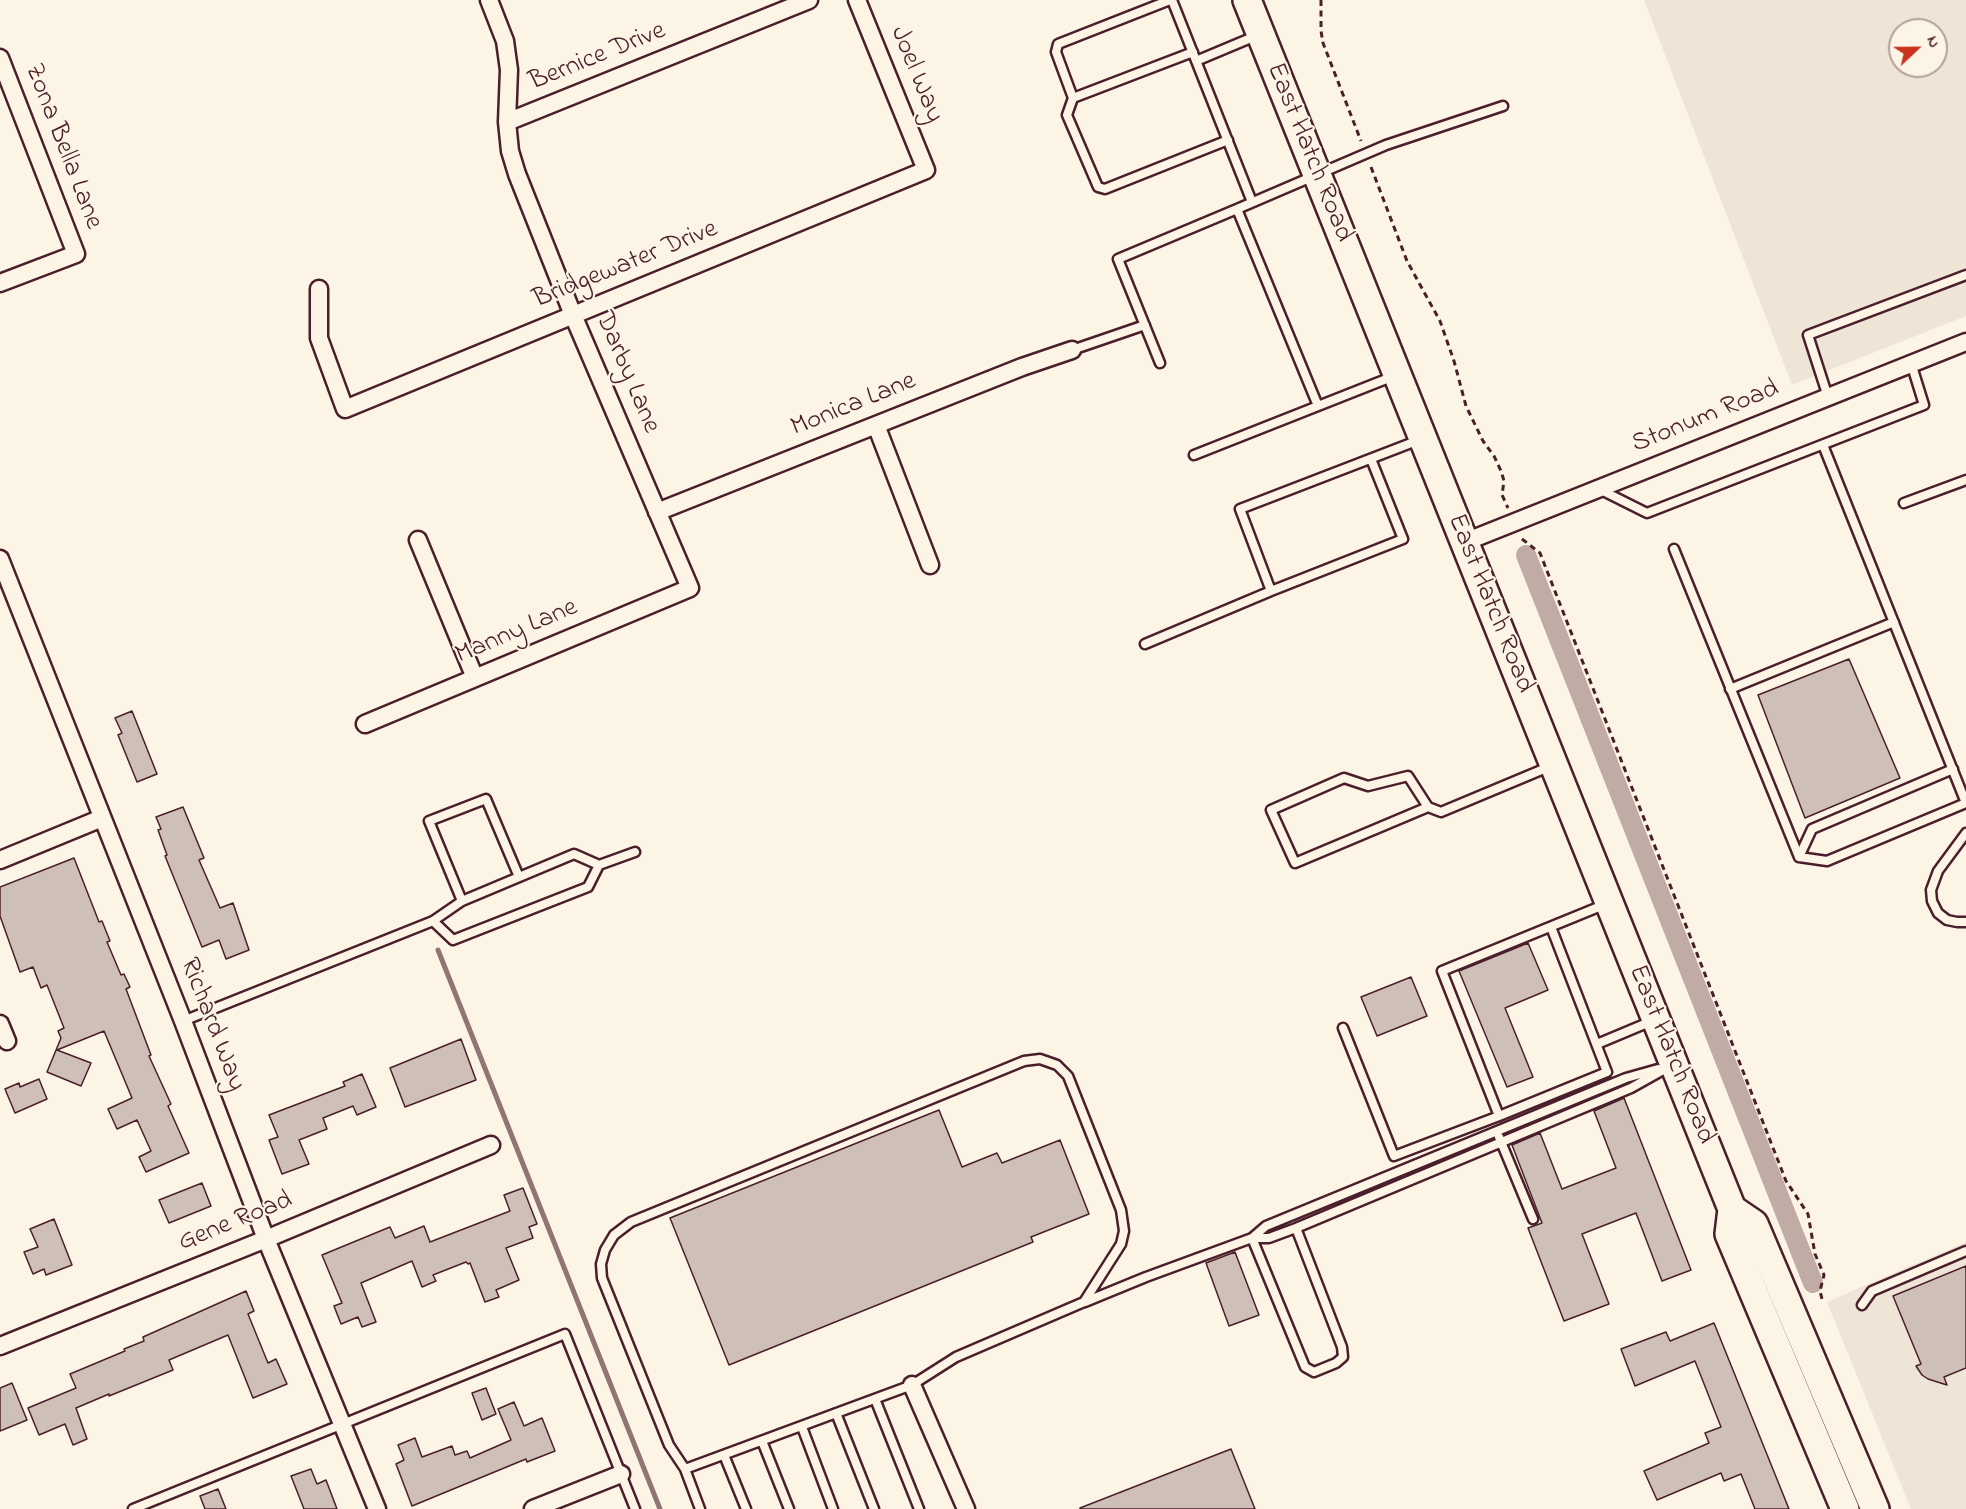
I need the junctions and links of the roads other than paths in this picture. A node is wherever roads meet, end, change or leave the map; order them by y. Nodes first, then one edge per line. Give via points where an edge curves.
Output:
1 (489, 0) edge
2 (809, 0) edge
3 (857, 0) edge
4 (1171, 0) edge
5 (1247, 0) edge
6 (1261, 34) junction
7 (1195, 57) junction
8 (0, 58) edge
9 (1073, 98) junction
10 (1503, 106) dead end
11 (507, 122) junction
12 (1228, 140) junction
13 (926, 170) joint
14 (1317, 174) junction
15 (1252, 202) junction
16 (1237, 209) junction
17 (1966, 274) edge
18 (0, 284) edge
19 (319, 289) dead end
20 (573, 315) junction
21 (1144, 325) junction
22 (1966, 342) edge
23 (1072, 350) joint
24 (1160, 363) dead end
25 (1911, 363) junction
26 (1397, 375) junction
27 (1828, 397) junction
28 (1318, 406) junction
29 (876, 425) junction
30 (1422, 439) junction
31 (1823, 445) junction
32 (1194, 455) dead end
33 (1371, 459) junction
34 (1966, 480) edge
35 (1599, 489) junction
36 (1904, 503) dead end
37 (657, 512) junction
38 (418, 540) dead end
39 (1465, 542) junction
40 (1674, 549) dead end
41 (0, 559) edge
42 (930, 565) dead end
43 (690, 588) joint
44 (1271, 591) junction
45 (1894, 622) junction
46 (1145, 644) dead end
47 (475, 678) junction
48 (1730, 689) junction
49 (365, 724) dead end
50 (1554, 765) junction
51 (1953, 769) junction
52 (1966, 804) edge
53 (1428, 807) junction
54 (102, 818) junction
55 (1966, 833) edge
56 (635, 852) dead end
57 (1799, 857) junction
58 (0, 860) edge
59 (599, 865) junction
60 (519, 877) junction
61 (462, 901) junction
62 (1609, 903) junction
63 (433, 921) junction
64 (1966, 922) edge
65 (1551, 927) junction
66 (1656, 1019) junction
67 (183, 1021) junction
68 (0, 1024) edge
69 (1343, 1028) dead end
70 (7, 1041) dead end
71 (1597, 1044) junction
72 (1674, 1064) junction
73 (1499, 1116) junction
74 (1497, 1131) junction
75 (1501, 1142) junction
76 (491, 1145) dead end
77 (1732, 1209) junction
78 (1533, 1219) dead end
79 (1296, 1228) junction
80 (1252, 1238) junction
81 (266, 1239) junction
82 (1966, 1251) edge
83 (1084, 1302) junction
84 (1862, 1305) dead end
85 (0, 1346) edge
86 (912, 1385) junction
87 (874, 1399) junction
88 (836, 1413) junction
89 (343, 1426) junction
90 (802, 1426) junction
91 (762, 1441) junction
92 (724, 1455) junction
93 (685, 1469) junction
94 (621, 1474) junction
95 (133, 1509) edge
96 (377, 1509) edge
97 (533, 1509) edge
98 (635, 1509) edge
99 (700, 1509) edge
100 (746, 1509) edge
101 (789, 1509) edge
102 (833, 1509) edge
103 (874, 1509) edge
104 (919, 1509) edge
105 (966, 1509) edge
106 (1845, 1509) edge
107 (1875, 1509) edge

1 - 11 street, Darby Lane via 505,40 509,70
2 - 11 street, Bernice Drive
3 - 13 street, Joel Way
4 - 7 lane
4 - 9 lane via 1058,44 1056,52
5 - 6 main road, East Hatch Road
6 - 7 lane
6 - 14 main road, East Hatch Road
7 - 9 lane
7 - 12 lane
8 - 18 street, Zona Bella Lane via 76,254
9 - 12 lane via 1067,115 1098,187 1105,189
10 - 14 lane
11 - 20 street, Darby Lane via 517,174
12 - 15 lane
13 - 20 street, Bridgewater Drive
14 - 15 lane
14 - 26 main road, East Hatch Road
15 - 16 lane
16 - 21 lane via 1118,259
16 - 28 lane
17 - 27 lane via 1808,335
19 - 20 street, Bridgewater Drive via 319,338 345,409
20 - 37 street, Darby Lane
21 - 23 lane
21 - 24 lane
22 - 25 street, Stonum Road
23 - 29 street, Monica Lane
25 - 27 street, Stonum Road
25 - 31 lane via 1924,405
26 - 28 lane
26 - 30 main road, East Hatch Road
27 - 35 street, Stonum Road
28 - 32 lane
29 - 37 street, Monica Lane
29 - 42 street
30 - 33 lane
30 - 39 main road, East Hatch Road
31 - 35 lane via 1647,513
31 - 45 lane
33 - 44 lane via 1402,539
33 - 44 lane via 1240,509
34 - 36 lane
35 - 39 street, Stonum Road
37 - 43 street, Darby Lane
38 - 47 street
39 - 50 main road, East Hatch Road
40 - 48 lane
41 - 54 street, Richard Way
43 - 47 street, Manny Lane
44 - 46 lane
45 - 48 lane
45 - 51 lane
47 - 49 street, Manny Lane
48 - 57 lane
50 - 53 lane via 1441,812
50 - 62 main road, East Hatch Road
51 - 52 lane
51 - 57 lane via 1812,829
52 - 57 lane via 1827,861
53 - 53 lane via 1295,863 1271,810 1344,778 1368,786 1408,776
54 - 58 street
54 - 67 street, Richard Way
55 - 64 lane via 1938,871 1931,890 1938,913 1947,920
56 - 59 lane
59 - 60 lane via 574,854
59 - 63 lane via 588,887 453,940
60 - 61 lane
60 - 61 lane via 486,799 429,821
61 - 63 lane
62 - 65 lane
62 - 66 main road, East Hatch Road
63 - 67 lane
65 - 71 lane
65 - 73 lane via 1442,971
66 - 71 lane
66 - 72 main road, East Hatch Road
67 - 81 street, Richard Way
68 - 70 street
69 - 73 lane via 1394,1156
71 - 73 lane via 1607,1071
72 - 74 lane via 1626,1078
72 - 75 lane via 1631,1088
72 - 77 main road, East Hatch Road
74 - 75 lane
74 - 80 lane via 1266,1226
75 - 78 lane
75 - 79 lane
76 - 81 street, Gene Road
77 - 106 main road, East Hatch Road via 1729,1234
77 - 107 main road via 1754,1224
79 - 80 lane via 1269,1238
79 - 80 lane via 1342,1347 1343,1357 1314,1372 1305,1367
80 - 83 lane
81 - 85 street, Gene Road
81 - 89 street, Richard Way
82 - 84 lane via 1872,1291
83 - 86 lane via 956,1357
83 - 93 lane via 1121,1244 1121,1210 1068,1076 1057,1065 1040,1059 1024,1061 631,1222 614,1235 605,1250 602,1278 669,1445
86 - 87 lane
86 - 105 street
87 - 88 lane
87 - 104 lane
88 - 90 lane
88 - 103 lane
89 - 94 lane via 565,1334
89 - 95 lane
89 - 96 street, Richard Way
90 - 91 lane
90 - 102 lane
91 - 92 lane
91 - 101 lane
92 - 93 lane
92 - 100 lane
93 - 99 lane
94 - 97 street
94 - 98 lane

